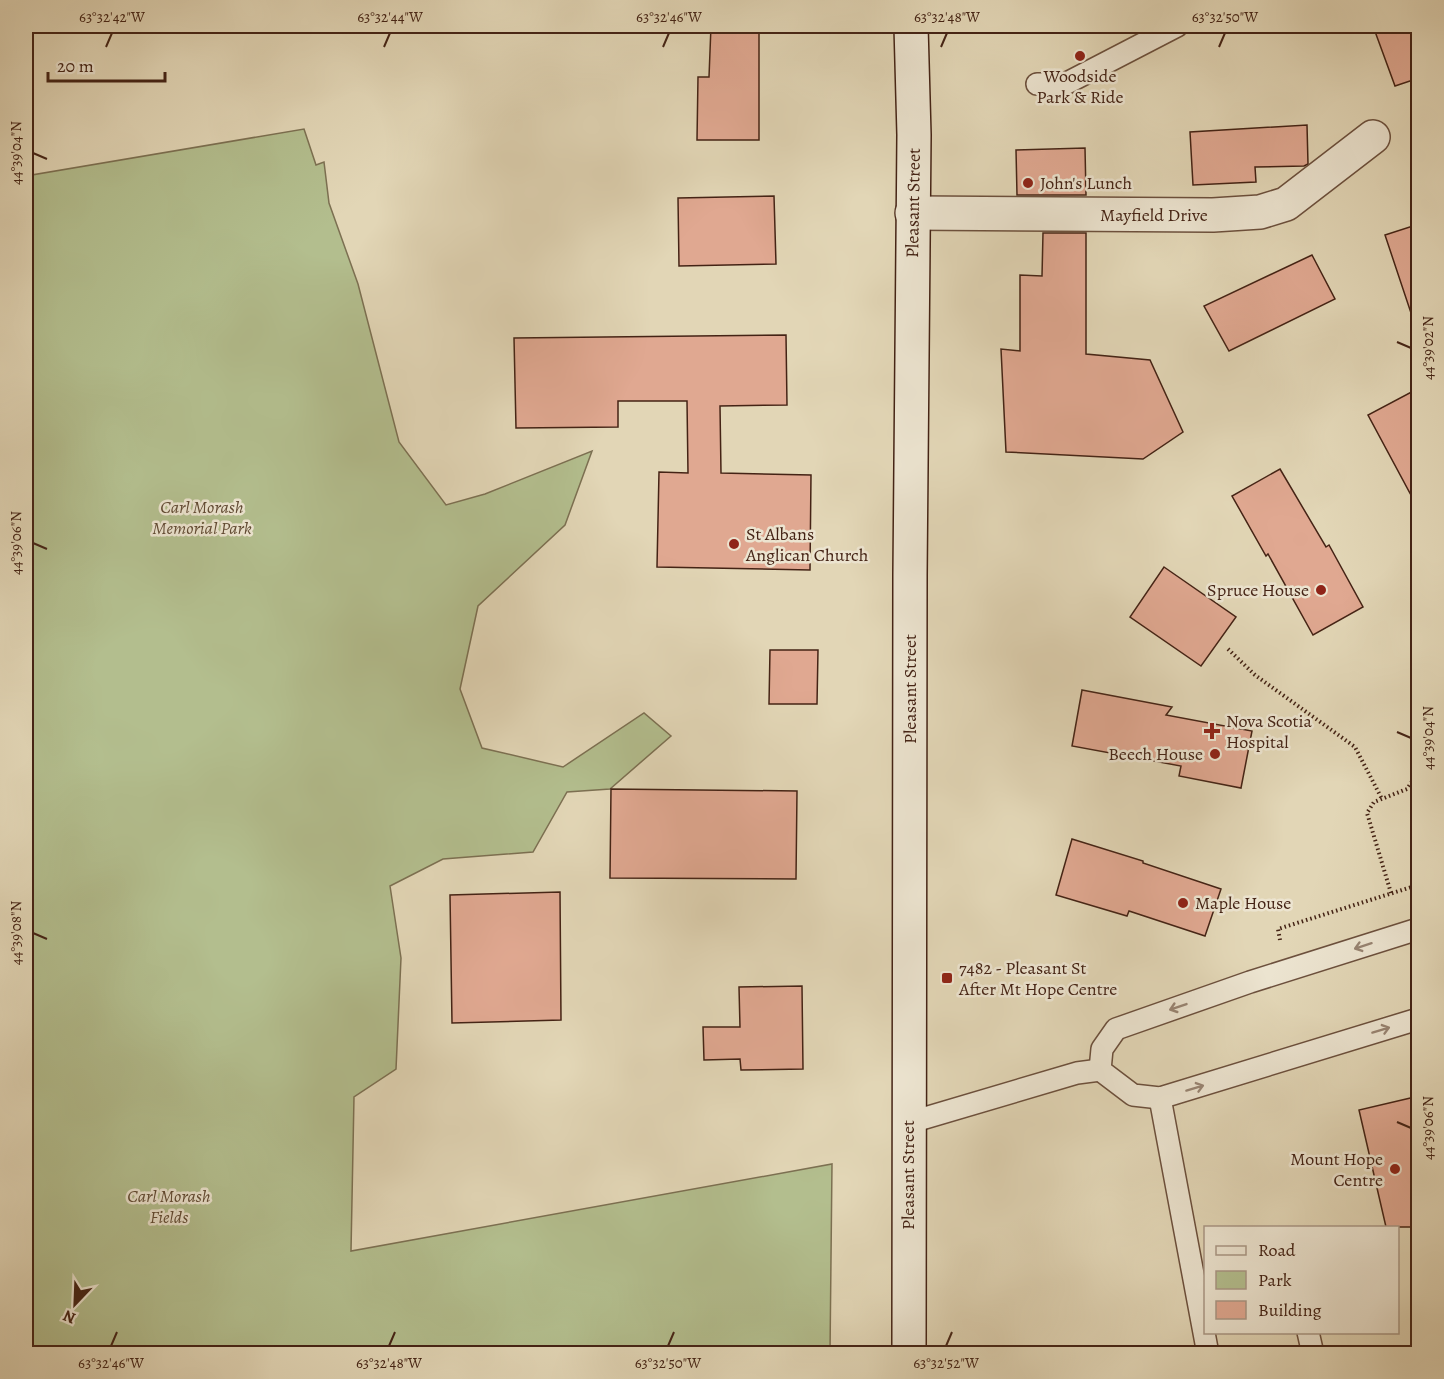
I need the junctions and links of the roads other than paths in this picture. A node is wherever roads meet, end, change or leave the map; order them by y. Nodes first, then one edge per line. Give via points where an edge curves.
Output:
1 (911, 26) edge
2 (1177, 26) edge
3 (1037, 84) dead end
4 (1373, 137) dead end
5 (912, 213) junction
6 (1419, 929) edge
7 (1419, 1019) edge
8 (1100, 1070) junction
9 (1160, 1098) junction
10 (908, 1123) junction
11 (1201, 1284) edge
12 (1204, 1314) edge
13 (1206, 1334) edge
14 (1308, 1334) edge
15 (909, 1353) edge
16 (1208, 1353) edge
17 (1313, 1353) edge

1 - 5 main road, Pleasant Street
2 - 3 lane via 1065,84
4 - 5 main road, Mayfield Drive via 1286,204 1260,212
5 - 10 main road, Pleasant Street
6 -> 8 lane via 1116,1029 1102,1049
9 -> 7 lane
8 - 9 lane via 1133,1095
8 - 10 lane via 1077,1073
9 - 11 lane
10 - 15 main road, Pleasant Street
11 - 12 lane
13 - 16 lane
14 - 17 lane

